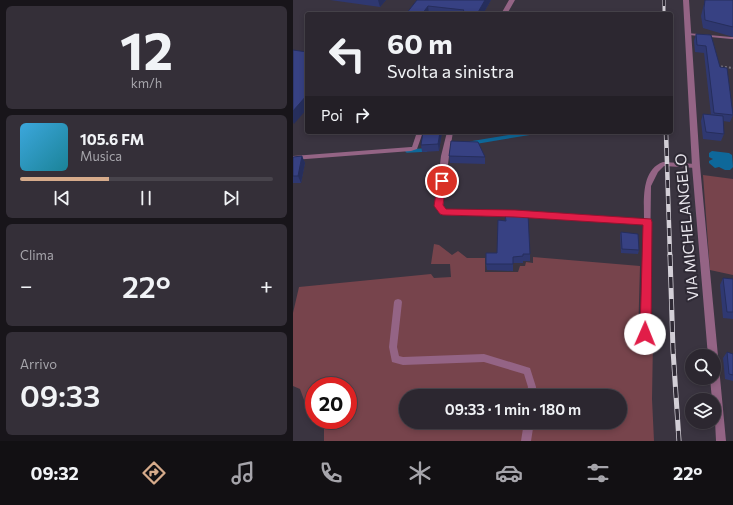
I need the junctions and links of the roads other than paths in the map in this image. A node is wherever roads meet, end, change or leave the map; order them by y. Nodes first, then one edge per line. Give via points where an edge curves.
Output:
1 (512, 0) edge
2 (686, 0) edge
3 (506, 12) edge
4 (689, 34) junction
5 (731, 38) dead end
6 (420, 134) edge
7 (450, 134) edge
8 (293, 158) edge
9 (696, 166) junction
10 (443, 212) joint
11 (648, 222) junction
12 (398, 302) dead end
13 (645, 334) dead end
14 (712, 349) edge
15 (716, 385) edge
16 (532, 389) edge
17 (528, 429) edge
18 (526, 441) edge
19 (721, 441) edge

1 - 3 street
2 - 4 street, VIA MICHELANGELO
4 - 5 lane
4 - 9 street, VIA MICHELANGELO
6 - 8 lane via 415,148 411,150
7 - 10 street via 439,206
9 - 11 lane via 659,166 649,186
9 - 14 street, VIA MICHELANGELO
10 - 11 lane
11 - 13 lane
12 - 16 lane via 393,347 395,359 403,361 484,358 527,371
15 - 19 street
17 - 18 lane

